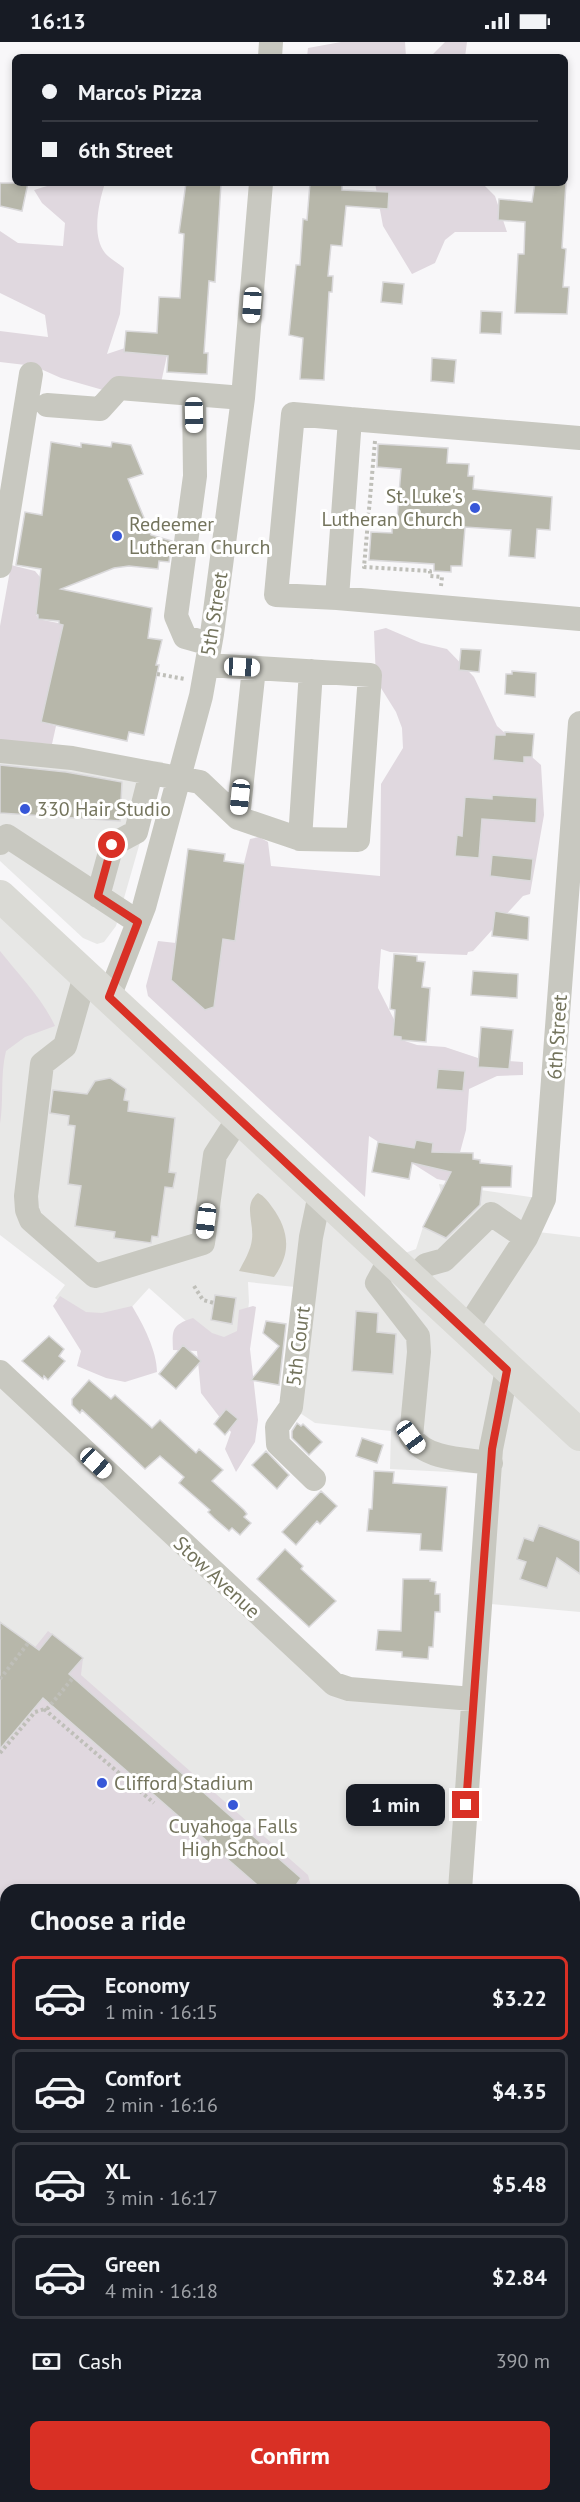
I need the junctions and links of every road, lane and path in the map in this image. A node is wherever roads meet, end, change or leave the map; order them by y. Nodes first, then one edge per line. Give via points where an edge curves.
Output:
1 (261, 186) edge
2 (31, 374) dead end
3 (194, 394) junction
4 (243, 398) junction
5 (47, 405) dead end
6 (350, 419) junction
7 (375, 436) dead end
8 (580, 438) edge
9 (0, 566) edge
10 (441, 588) dead end
11 (337, 598) junction
12 (580, 619) edge
13 (208, 655) junction
14 (254, 668) junction
15 (311, 671) junction
16 (158, 674) dead end
17 (185, 679) dead end
18 (580, 723) edge
19 (0, 751) edge
20 (151, 773) junction
21 (179, 778) junction
22 (238, 818) junction
23 (136, 832) junction
24 (2, 838) edge
25 (300, 838) junction
26 (161, 842) junction
27 (0, 896) edge
28 (98, 896) junction
29 (138, 922) junction
30 (572, 945) edge
31 (85, 976) junction
32 (109, 997) junction
33 (238, 1119) junction
34 (320, 1194) junction
35 (526, 1238) junction
36 (400, 1270) junction
37 (194, 1286) dead end
38 (214, 1303) dead end
39 (466, 1330) junction
40 (507, 1370) junction
41 (0, 1372) edge
42 (580, 1435) edge
43 (490, 1463) junction
44 (314, 1479) dead end
45 (29, 1642) dead end
46 (0, 1678) edge
47 (72, 1678) dead end
48 (473, 1699) junction
49 (44, 1709) junction
50 (0, 1753) edge
51 (154, 1803) dead end
52 (459, 1884) edge

1 - 4 street, 5th Street
2 - 9 street
3 - 4 street
3 - 5 street via 119,388 100,409
3 - 13 street via 195,476 176,616 185,637
4 - 13 street, 5th Street
6 - 8 street
6 - 11 street
6 - 11 street via 293,414 276,595
7 - 10 path via 364,567 430,571 430,576 442,577
11 - 12 street
13 - 14 street
13 - 21 street, 5th Street
14 - 15 street
14 - 22 street
15 - 25 street
15 - 25 street via 370,675 358,840
16 - 17 path
18 - 30 street, 6th Street
19 - 20 street via 72,758
20 - 21 street
20 - 23 street
21 - 22 street via 200,782
21 - 26 street, 5th Street
22 - 25 street
23 - 26 street
23 - 28 street via 112,845
24 - 28 street
26 - 29 street, 5th Street
27 - 31 main road
28 - 29 street
29 - 32 street, 5th Street
30 - 35 street, 6th Street via 546,1184 539,1215
31 - 32 main road
31 - 33 street via 65,1046 42,1064 26,1196 31,1220 95,1276 203,1243 215,1155
32 - 33 main road
33 - 34 main road
34 - 36 main road
34 - 44 street, 5th Court via 291,1407 277,1427 278,1444
35 - 36 street via 491,1214 444,1260
35 - 39 street, 6th Street
36 - 39 main road
36 - 43 street via 377,1283 418,1336 420,1352 411,1437 419,1448 435,1454
37 - 38 path via 204,1300
39 - 40 main road
40 - 42 main road
40 - 43 street
41 - 48 street, Stow Avenue via 334,1684 349,1689
43 - 48 street
45 - 46 path
47 - 49 path
48 - 52 street
49 - 50 path via 35,1712
49 - 51 path

